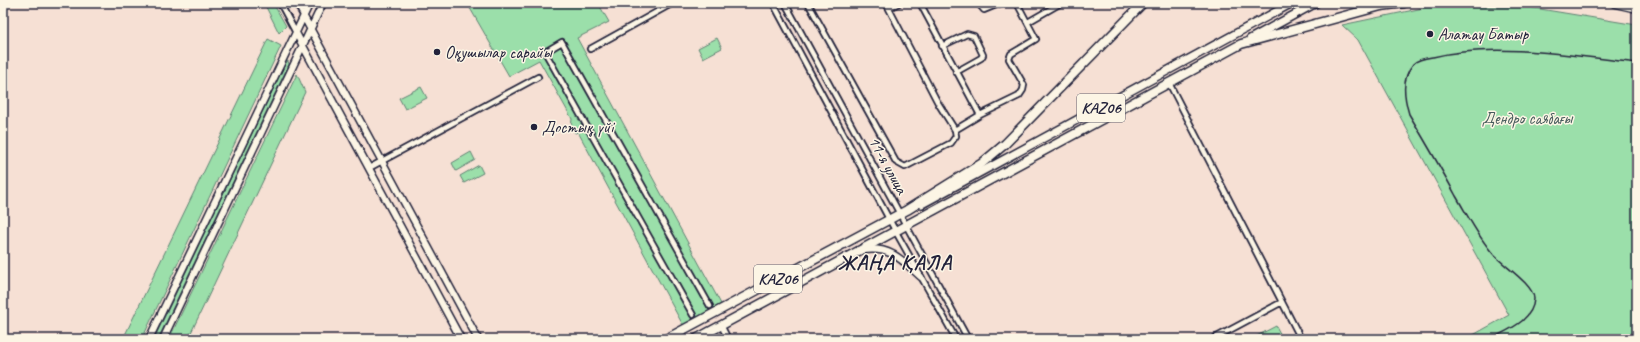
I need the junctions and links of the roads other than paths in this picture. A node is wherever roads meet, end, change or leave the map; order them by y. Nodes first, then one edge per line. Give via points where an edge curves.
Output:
1 (280, 3) edge
2 (296, 3) edge
3 (310, 3) edge
4 (323, 3) edge
5 (673, 3) edge
6 (773, 3) edge
7 (785, 3) edge
8 (808, 3) edge
9 (886, 3) edge
10 (899, 3) edge
11 (920, 3) edge
12 (978, 3) edge
13 (1001, 3) edge
14 (1017, 3) edge
15 (1061, 3) edge
16 (1143, 3) edge
17 (1292, 3) edge
18 (1316, 3) edge
19 (1404, 3) edge
20 (1615, 3) edge
21 (889, 8) junction
22 (1637, 8) edge
23 (304, 17) junction
24 (1028, 22) junction
25 (311, 28) junction
26 (296, 33) junction
27 (1241, 44) junction
28 (303, 45) junction
29 (942, 46) junction
30 (590, 49) dead end
31 (956, 72) junction
32 (538, 77) dead end
33 (1169, 83) junction
34 (980, 115) junction
35 (955, 130) junction
36 (382, 161) junction
37 (369, 168) junction
38 (904, 212) junction
39 (890, 219) junction
40 (908, 226) junction
41 (896, 232) junction
42 (861, 251) junction
43 (921, 277) junction
44 (1282, 302) junction
45 (710, 306) dead end
46 (693, 315) dead end
47 (723, 329) dead end
48 (149, 339) edge
49 (163, 339) edge
50 (461, 339) edge
51 (478, 339) edge
52 (666, 339) edge
53 (696, 339) edge
54 (728, 339) edge
55 (956, 339) edge
56 (968, 339) edge
57 (1213, 339) edge
58 (1301, 339) edge

1 - 26 street
2 - 23 street
3 - 23 street
4 - 25 street
5 - 30 street
6 - 39 street, 11-я улица
7 - 38 street, 11-я улица
8 - 35 street via 896,162 906,167 951,143 956,136
9 - 21 street
10 - 21 street
11 - 29 street
12 - 13 street via 984,10
14 - 24 street
15 - 24 street
16 - 38 highway, KАZ06 via 1005,144 982,164
17 - 38 main road, KАZ06 via 950,191
18 - 27 main road, KАZ06
19 - 27 highway, KАZ06 via 1381,6
20 - 22 highway
21 - 35 street via 938,103
23 - 25 street
23 - 26 street
24 - 34 street via 1036,39 1008,58 1024,85 1023,90 1019,96
25 - 28 street
25 - 36 street
26 - 28 street
26 - 48 street
27 - 33 highway, KАZ06
28 - 37 street
28 - 49 street
29 - 31 street
29 - 31 street via 967,34 974,36 983,54
31 - 34 street
32 - 36 street
33 - 40 highway, KАZ06
33 - 44 street
34 - 35 street
36 - 37 street
36 - 51 street
37 - 50 street
38 - 39 highway, KАZ06
38 - 40 street, 11-я улица
39 - 41 street, 11-я улица
39 - 52 highway, KАZ06
40 - 41 highway, KАZ06
40 - 56 street, 11-я улица
41 - 42 highway, KАZ06
41 - 43 street, 11-я улица
42 - 43 street via 875,248 886,250 901,259
42 - 53 highway, KАZ06
43 - 55 street, 11-я улица
44 - 57 street
44 - 58 street
45 - 46 street via 562,42 545,52
47 - 54 street

